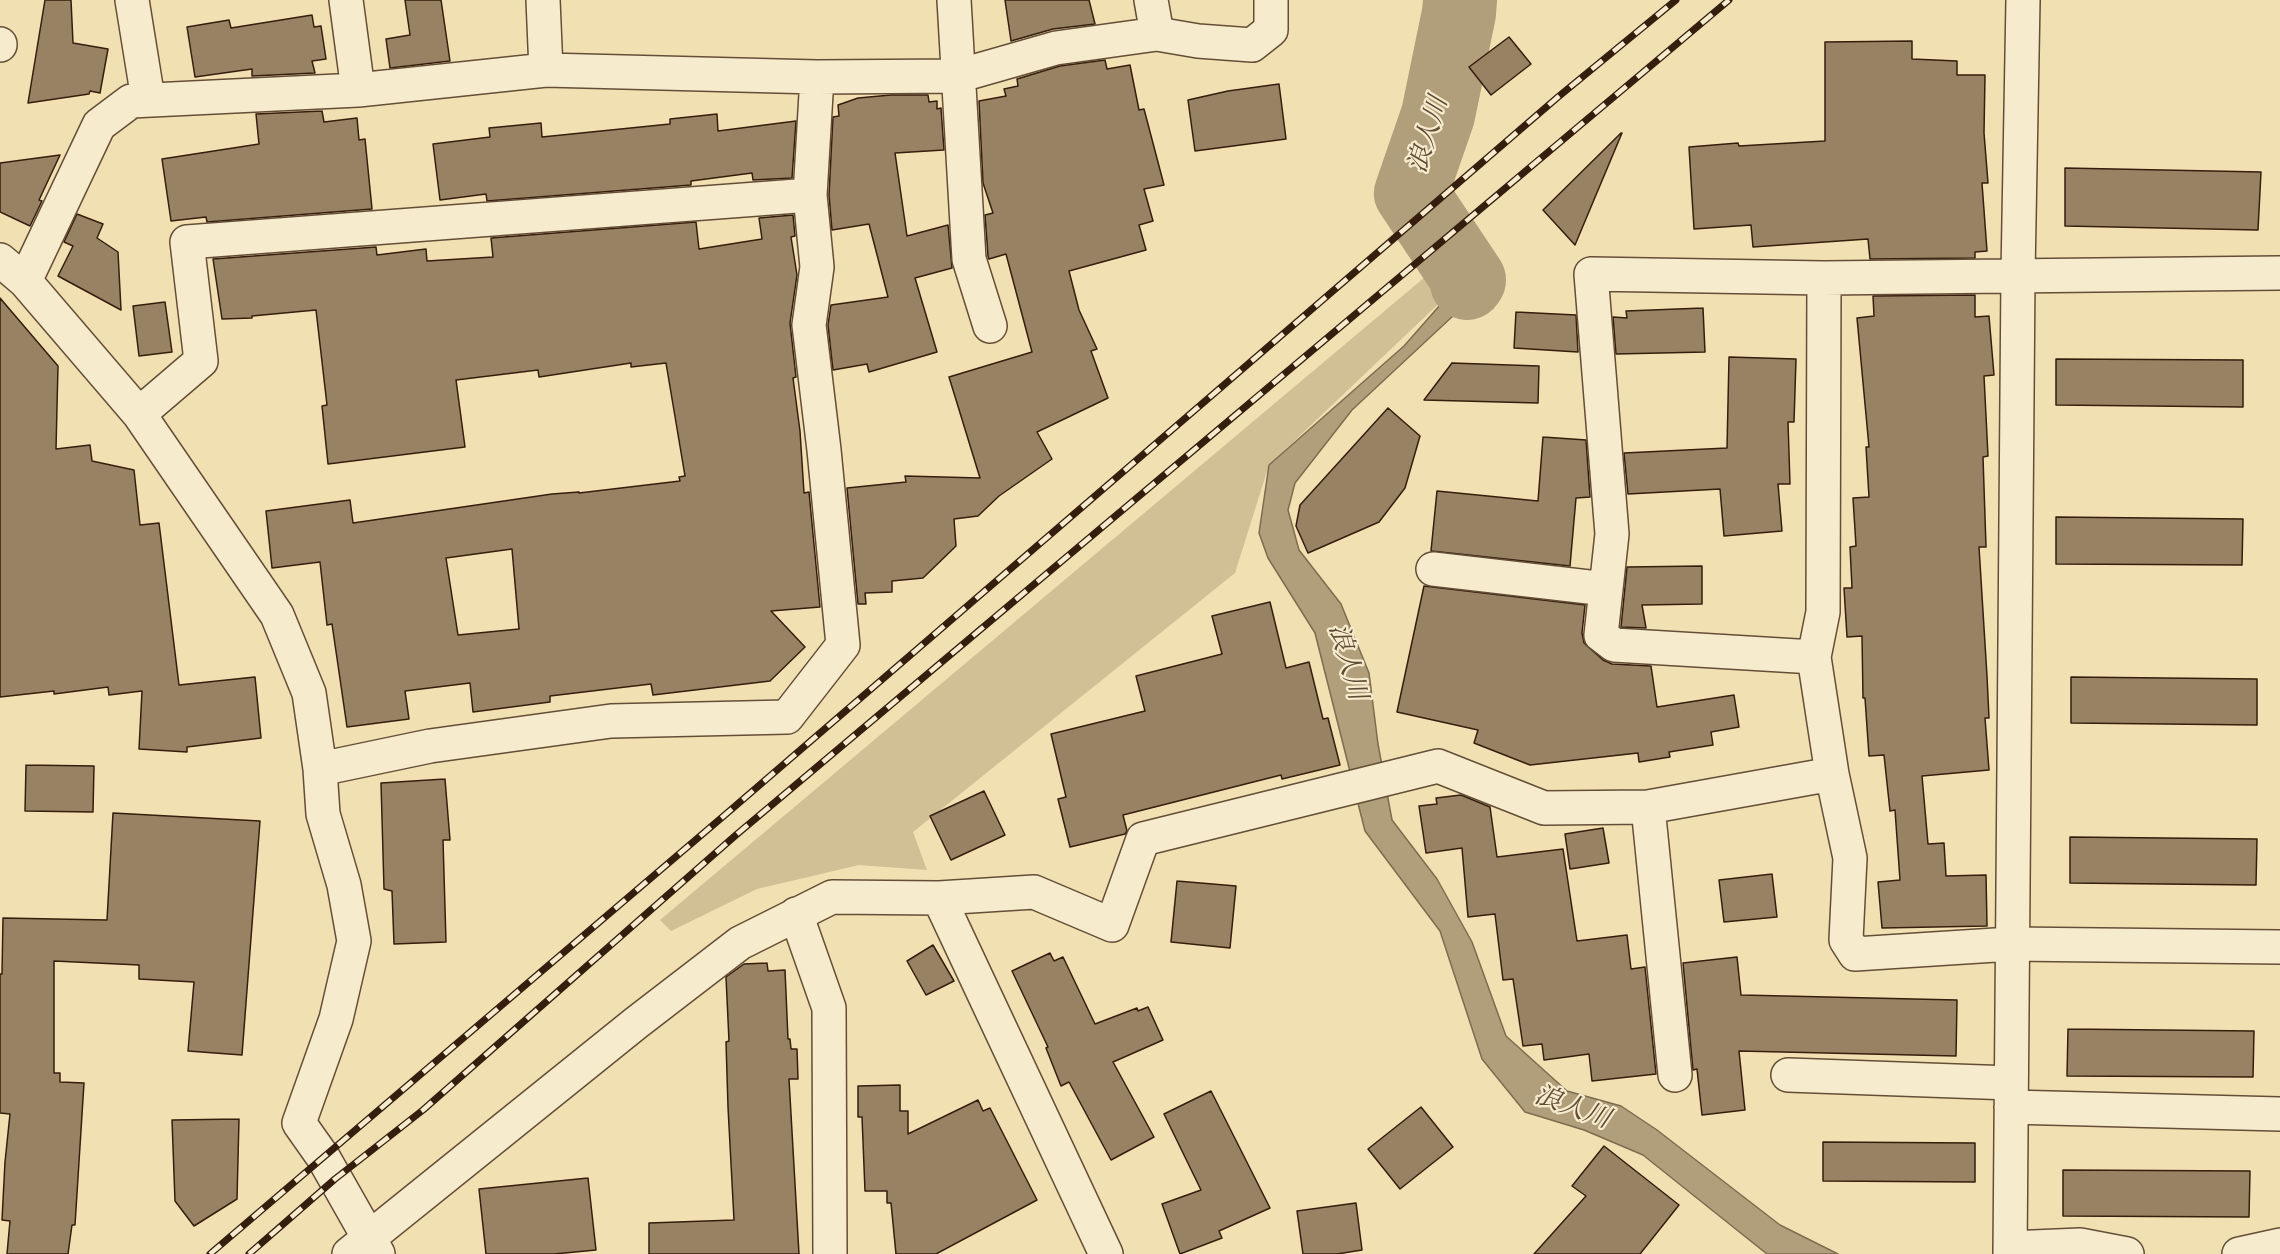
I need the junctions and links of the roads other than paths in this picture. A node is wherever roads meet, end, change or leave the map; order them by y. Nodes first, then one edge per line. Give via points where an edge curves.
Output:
1 (132, 0) edge
2 (346, 0) edge
3 (543, 0) edge
4 (954, 0) edge
5 (1151, 0) edge
6 (1271, 0) edge
7 (2023, 0) edge
8 (1157, 34) junction
9 (546, 70) junction
10 (817, 76) junction
11 (958, 76) junction
12 (358, 90) junction
13 (148, 99) junction
14 (810, 195) junction
15 (0, 260) edge
16 (2280, 273) edge
17 (2018, 274) junction
18 (1824, 278) junction
19 (25, 281) junction
20 (990, 326) dead end
21 (138, 414) junction
22 (1433, 569) dead end
23 (1606, 589) junction
24 (1814, 657) junction
25 (320, 769) junction
26 (1832, 774) junction
27 (1648, 807) junction
28 (939, 898) junction
29 (796, 915) junction
30 (2012, 944) junction
31 (2280, 947) edge
32 (1675, 1075) dead end
33 (1788, 1075) dead end
34 (2011, 1095) junction
35 (2280, 1114) edge
36 (2280, 1245) edge
37 (365, 1249) edge
38 (2010, 1251) edge
39 (830, 1254) edge
40 (1106, 1254) edge
41 (2127, 1254) edge
42 (2239, 1254) edge

1 - 13 street
2 - 12 street
3 - 9 street
4 - 11 street
5 - 8 street
6 - 8 street via 1271,30 1252,45
7 - 17 street
8 - 11 street via 1056,48
9 - 10 street
9 - 12 street
10 - 11 street
10 - 14 street
11 - 20 street via 969,259
12 - 13 street
13 - 19 street via 131,101 99,124
14 - 21 street via 187,242 201,361
14 - 25 street via 817,267 808,325 843,645 787,717 611,722 430,746
15 - 19 street
16 - 17 street
17 - 18 street
17 - 30 street
18 - 23 street via 1591,274 1612,534
18 - 24 street via 1824,612
19 - 21 street
21 - 25 street via 277,615 309,693
22 - 23 street
23 - 24 street via 1601,635 1614,645
24 - 26 street
25 - 37 street via 323,814 344,885 354,941 336,1019 299,1123 323,1156
26 - 27 street
26 - 30 street via 1850,858 1846,940 1855,954
27 - 28 street via 1544,808 1438,766 1143,839 1112,926 1034,892
27 - 32 street
28 - 29 street via 832,897
28 - 40 street
29 - 37 street via 740,943 627,1031
29 - 39 street via 829,1008
30 - 31 street
30 - 34 street
33 - 34 street
34 - 35 street
34 - 38 street
36 - 42 street
38 - 41 street via 2080,1245

